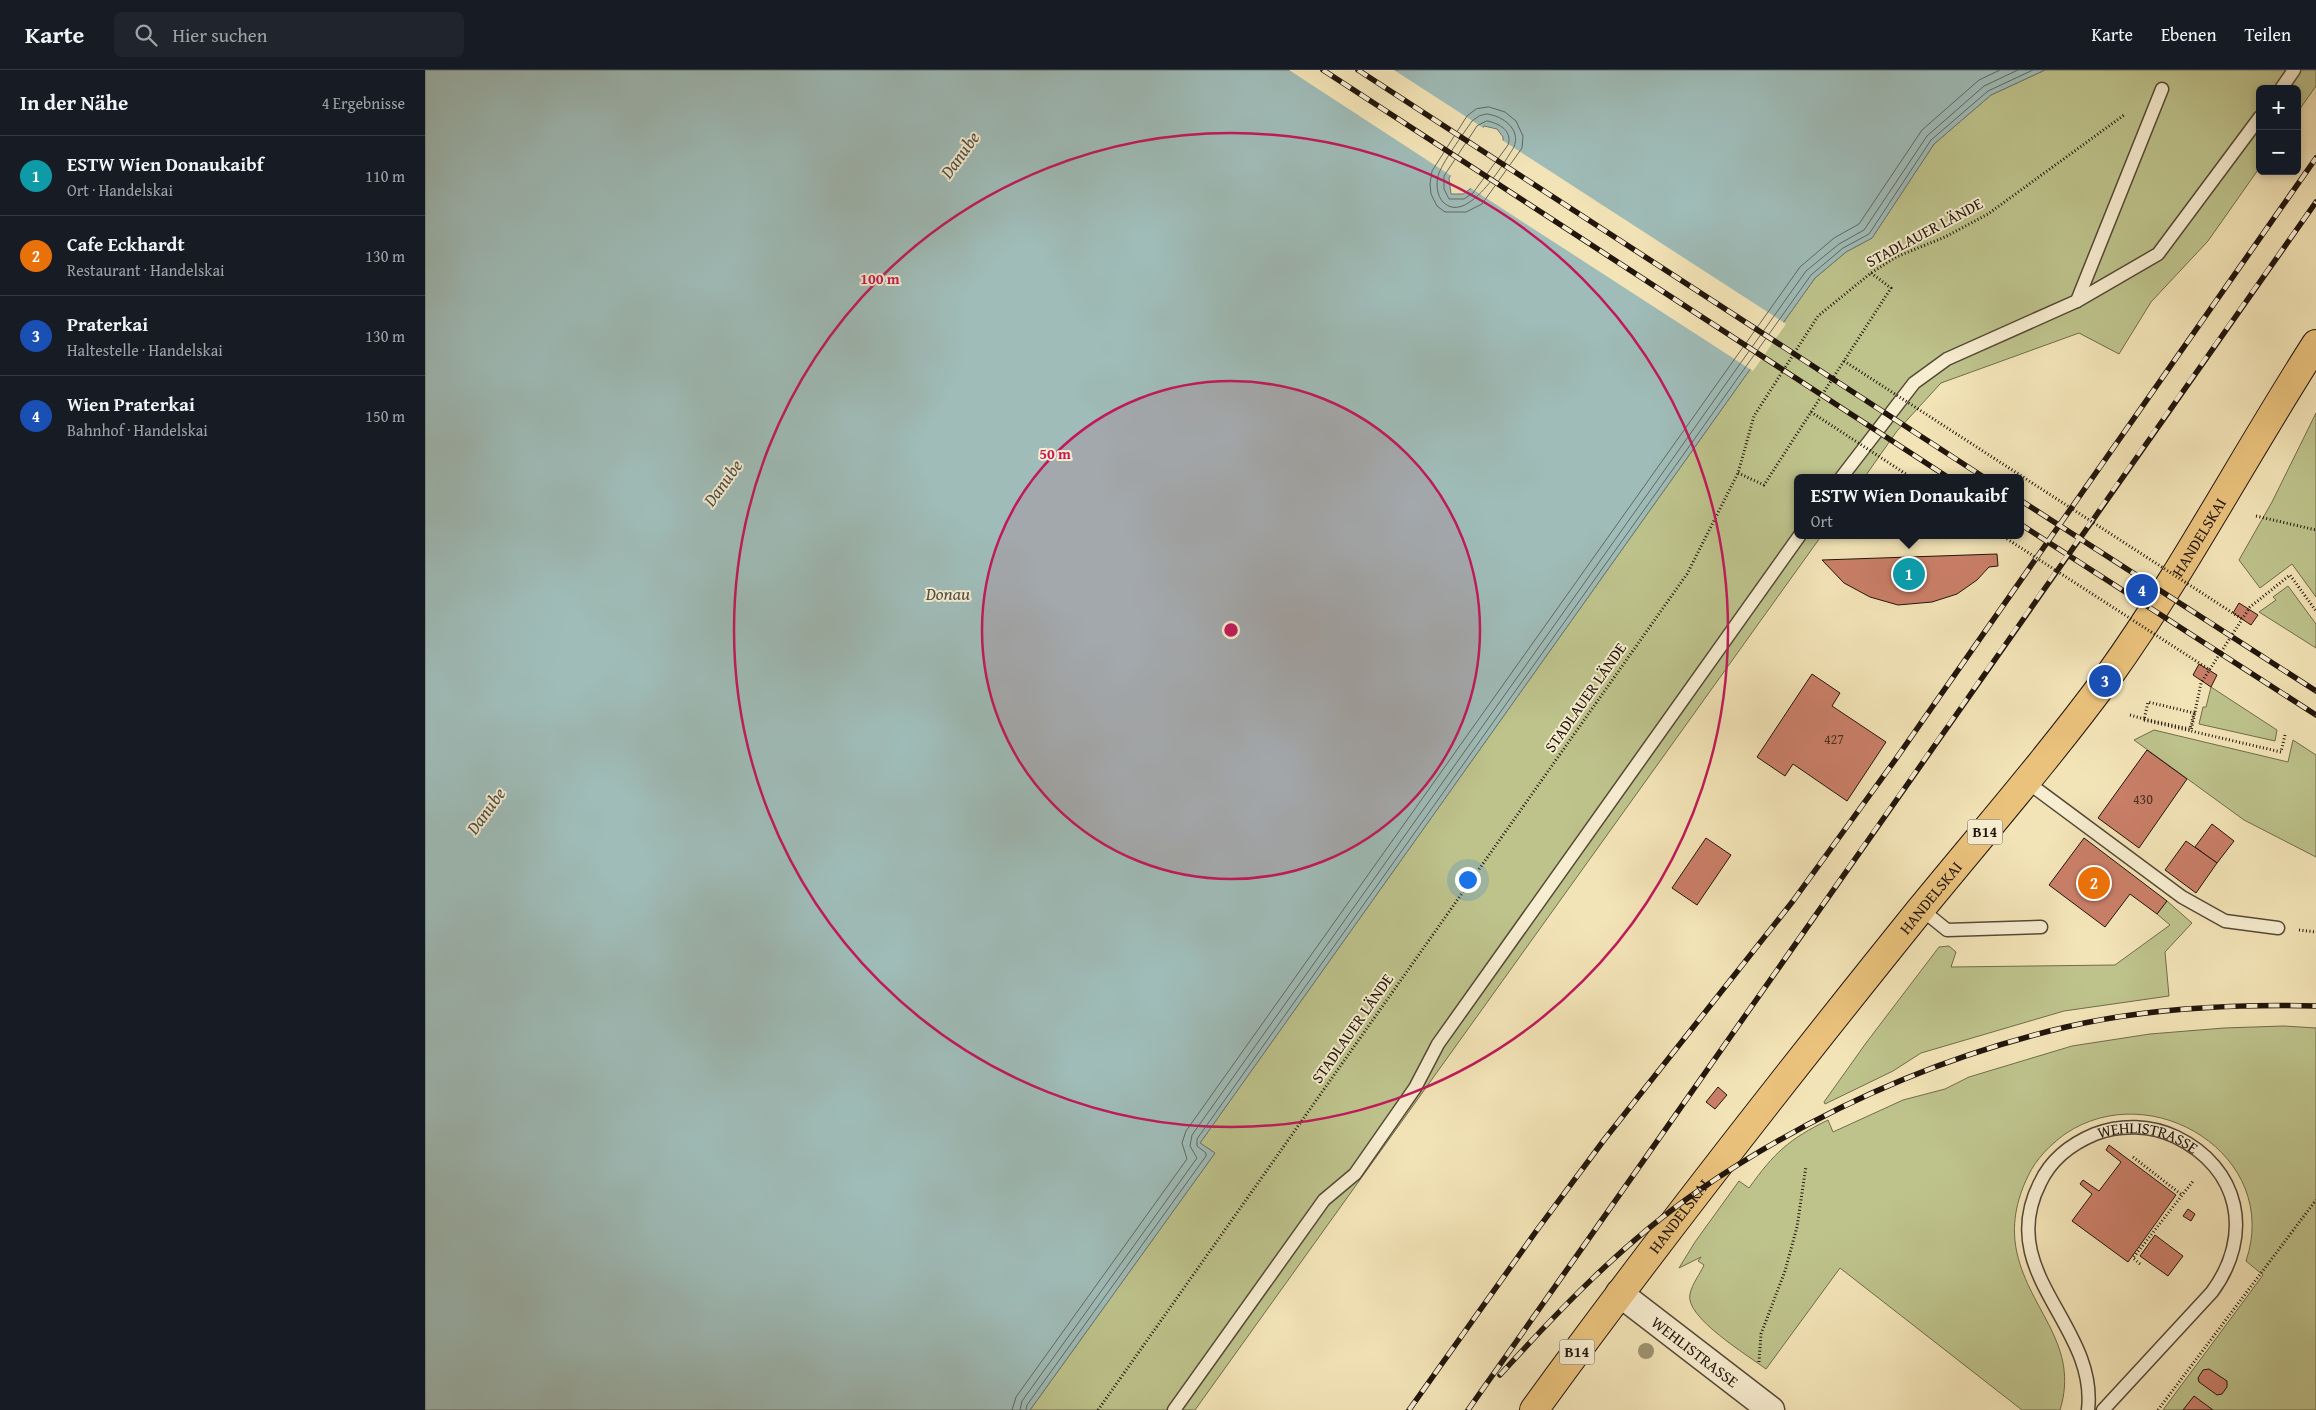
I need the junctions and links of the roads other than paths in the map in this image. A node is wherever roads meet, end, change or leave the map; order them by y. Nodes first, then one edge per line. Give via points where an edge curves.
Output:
1 (2295, 70) edge
2 (2284, 85) edge
3 (2162, 89) road end
4 (2256, 122) edge
5 (2077, 301) junction
6 (2316, 344) edge
7 (1844, 474) edge
8 (1797, 539) edge
9 (2027, 782) junction
10 (1921, 909) junction
11 (2041, 927) dead end
12 (2278, 928) dead end
13 (1619, 1293) junction
14 (1174, 1410) edge
15 (1535, 1410) edge
16 (1771, 1410) edge
17 (2088, 1410) edge
18 (2103, 1410) edge

1 - 2 lane
3 - 5 lane
4 - 5 lane via 2158,254
5 - 7 lane via 1947,359 1914,383
6 - 9 main road, HANDELSKAI / B14 via 2146,623
8 - 14 lane via 1438,1044 1415,1088 1355,1174 1324,1200
9 - 10 main road, HANDELSKAI / B14
9 - 12 lane via 2182,897 2225,921
10 - 11 lane via 1947,930
10 - 13 main road, HANDELSKAI / B14
13 - 15 main road, HANDELSKAI / B14
13 - 16 street, WEHLISTRASSE
17 - 18 lane, WEHLISTRASSE via 2082,1358 2041,1283 2030,1255 2027,1224 2033,1195 2047,1169 2081,1139 2126,1127 2148,1128 2167,1133 2191,1146 2220,1171 2230,1192 2235,1215 2235,1240 2223,1277 2212,1292

